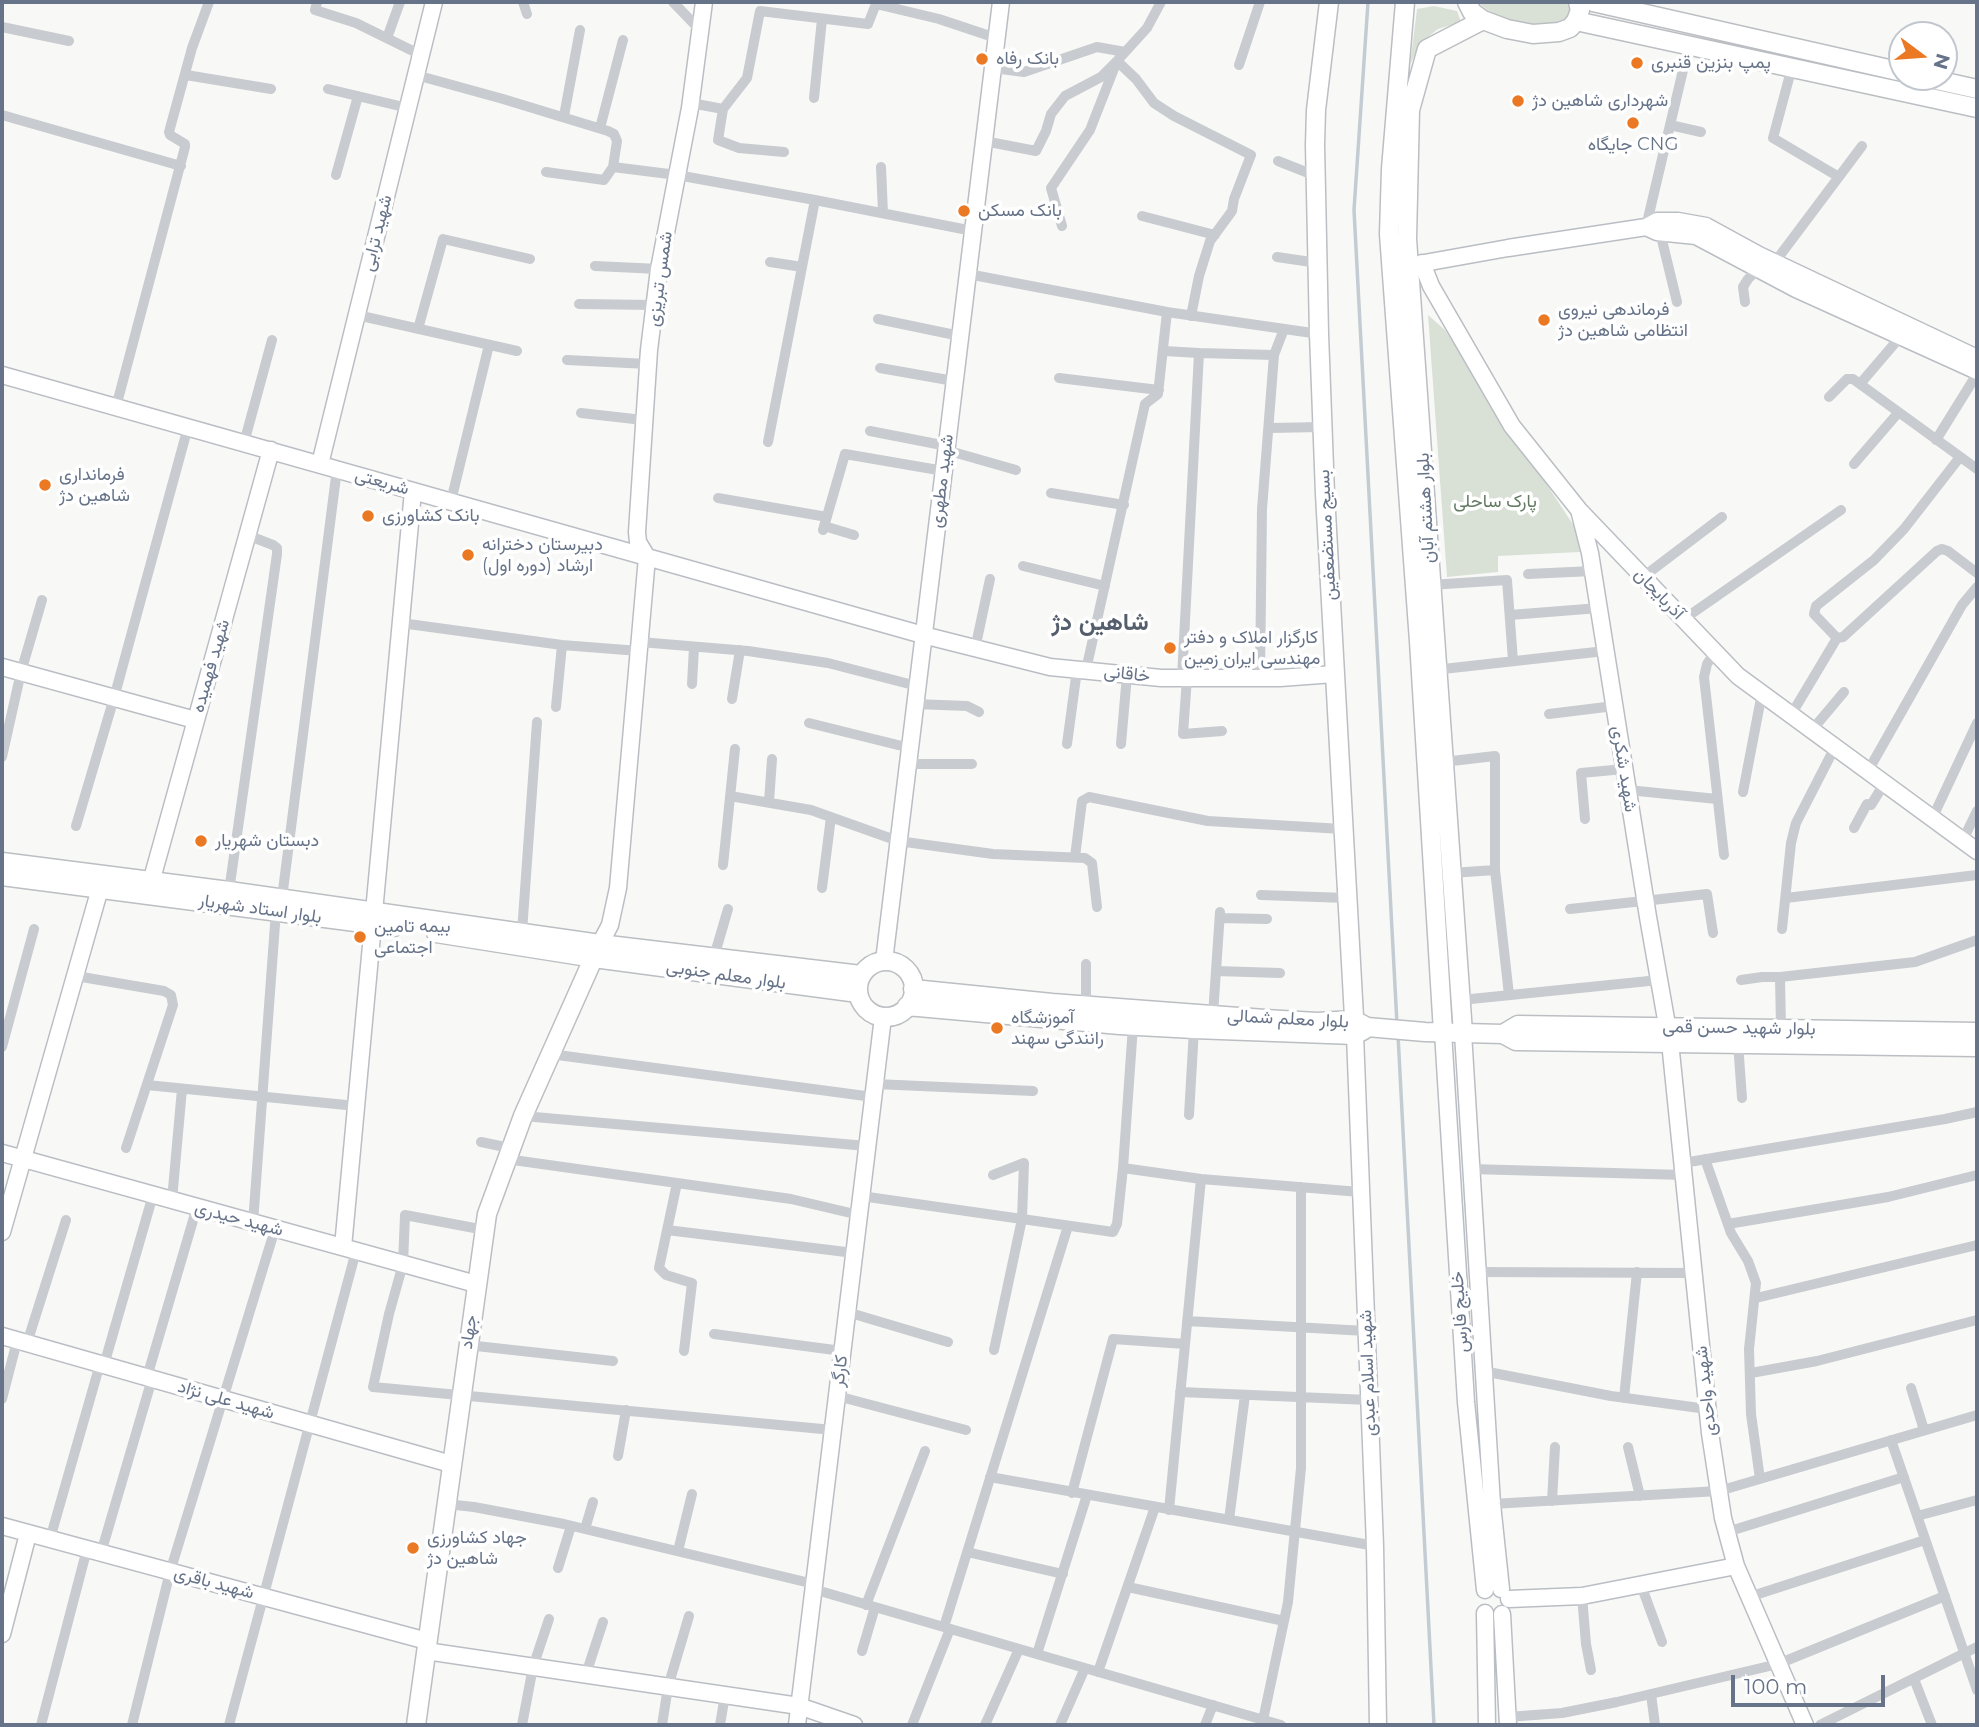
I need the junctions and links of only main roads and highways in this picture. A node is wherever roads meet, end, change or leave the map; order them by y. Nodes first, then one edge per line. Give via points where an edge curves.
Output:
1 (1329, 2) edge
2 (1339, 2) edge
3 (1405, 2) edge
4 (1467, 2) edge
5 (1578, 2) edge
6 (1599, 3) edge
7 (1483, 20) junction
8 (1576, 21) junction
9 (1325, 49) junction
10 (1888, 69) edge
11 (1958, 85) edge
12 (1977, 89) edge
13 (1977, 108) edge
14 (1408, 265) junction
15 (1416, 485) junction
16 (1429, 670) junction
17 (2, 862) edge
18 (2, 876) edge
19 (102, 882) junction
20 (149, 887) junction
21 (279, 904) junction
22 (373, 918) junction
23 (597, 951) junction
24 (1351, 983) junction
25 (860, 984) junction
26 (911, 997) junction
27 (1224, 1021) junction
28 (1317, 1022) junction
29 (1365, 1028) junction
30 (1434, 1032) junction
31 (1977, 1032) edge
32 (1463, 1033) junction
33 (1669, 1035) junction
34 (1977, 1047) edge
35 (416, 1725) edge

1 - 9 main road, بسیج مستضعفین
2 - 9 main road, بسیج مستضعفین
3 - 14 main road, بلوار هشتم آبان via 1389,234
4 - 7 main road
5 - 8 main road
6 - 10 main road
7 - 8 main road via 1533,34 1559,32
7 - 14 main road, بلوار هشتم آبان via 1427,49 1410,110
8 - 13 main road
9 - 24 main road, بسیج مستضعفین via 1316,110 1319,334
11 - 12 main road
14 - 15 main road, بلوار هشتم آبان
15 - 16 main road, بلوار هشتم آبان
15 - 16 main road, بلوار هشتم آبان via 1430,585
16 - 30 main road, بلوار هشتم آبان
16 - 32 main road, بلوار هشتم آبان via 1443,762
17 - 19 main road, بلوار استاد شهریار
18 - 19 main road, بلوار استاد شهریار
19 - 20 main road, بلوار استاد شهریار
20 - 21 main road, بلوار استاد شهریار
20 - 21 main road, بلوار استاد شهریار via 229,891
21 - 22 main road, بلوار استاد شهریار
22 - 23 main road, بلوار معلم جنوبی
22 - 23 main road, بلوار معلم جنوبی via 522,932
23 - 25 main road, بلوار معلم جنوبی
23 - 25 main road, بلوار معلم جنوبی via 714,957
23 - 35 main road, جهاد via 523,1115 487,1214
24 - 28 main road via 1340,1005
24 - 29 main road, بسیج مستضعفین
25 - 26 main road via 867,1009 883,1017 901,1012
25 - 26 main road via 875,963 901,965 908,972
26 - 27 main road, بلوار معلم شمالی via 1086,1005
26 - 27 main road, بلوار معلم شمالی via 1133,1026 1194,1029
27 - 28 main road, بلوار معلم شمالی
27 - 29 main road, بلوار معلم شمالی
28 - 29 main road, بلوار معلم شمالی
29 - 30 main road, بلوار شهید حسن قمی
30 - 32 main road, بلوار شهید حسن قمی
31 - 33 main road, بلوار شهید حسن قمی via 1781,1029
32 - 33 main road, بلوار شهید حسن قمی via 1503,1034 1516,1041
33 - 34 main road, بلوار شهید حسن قمی via 1738,1043

